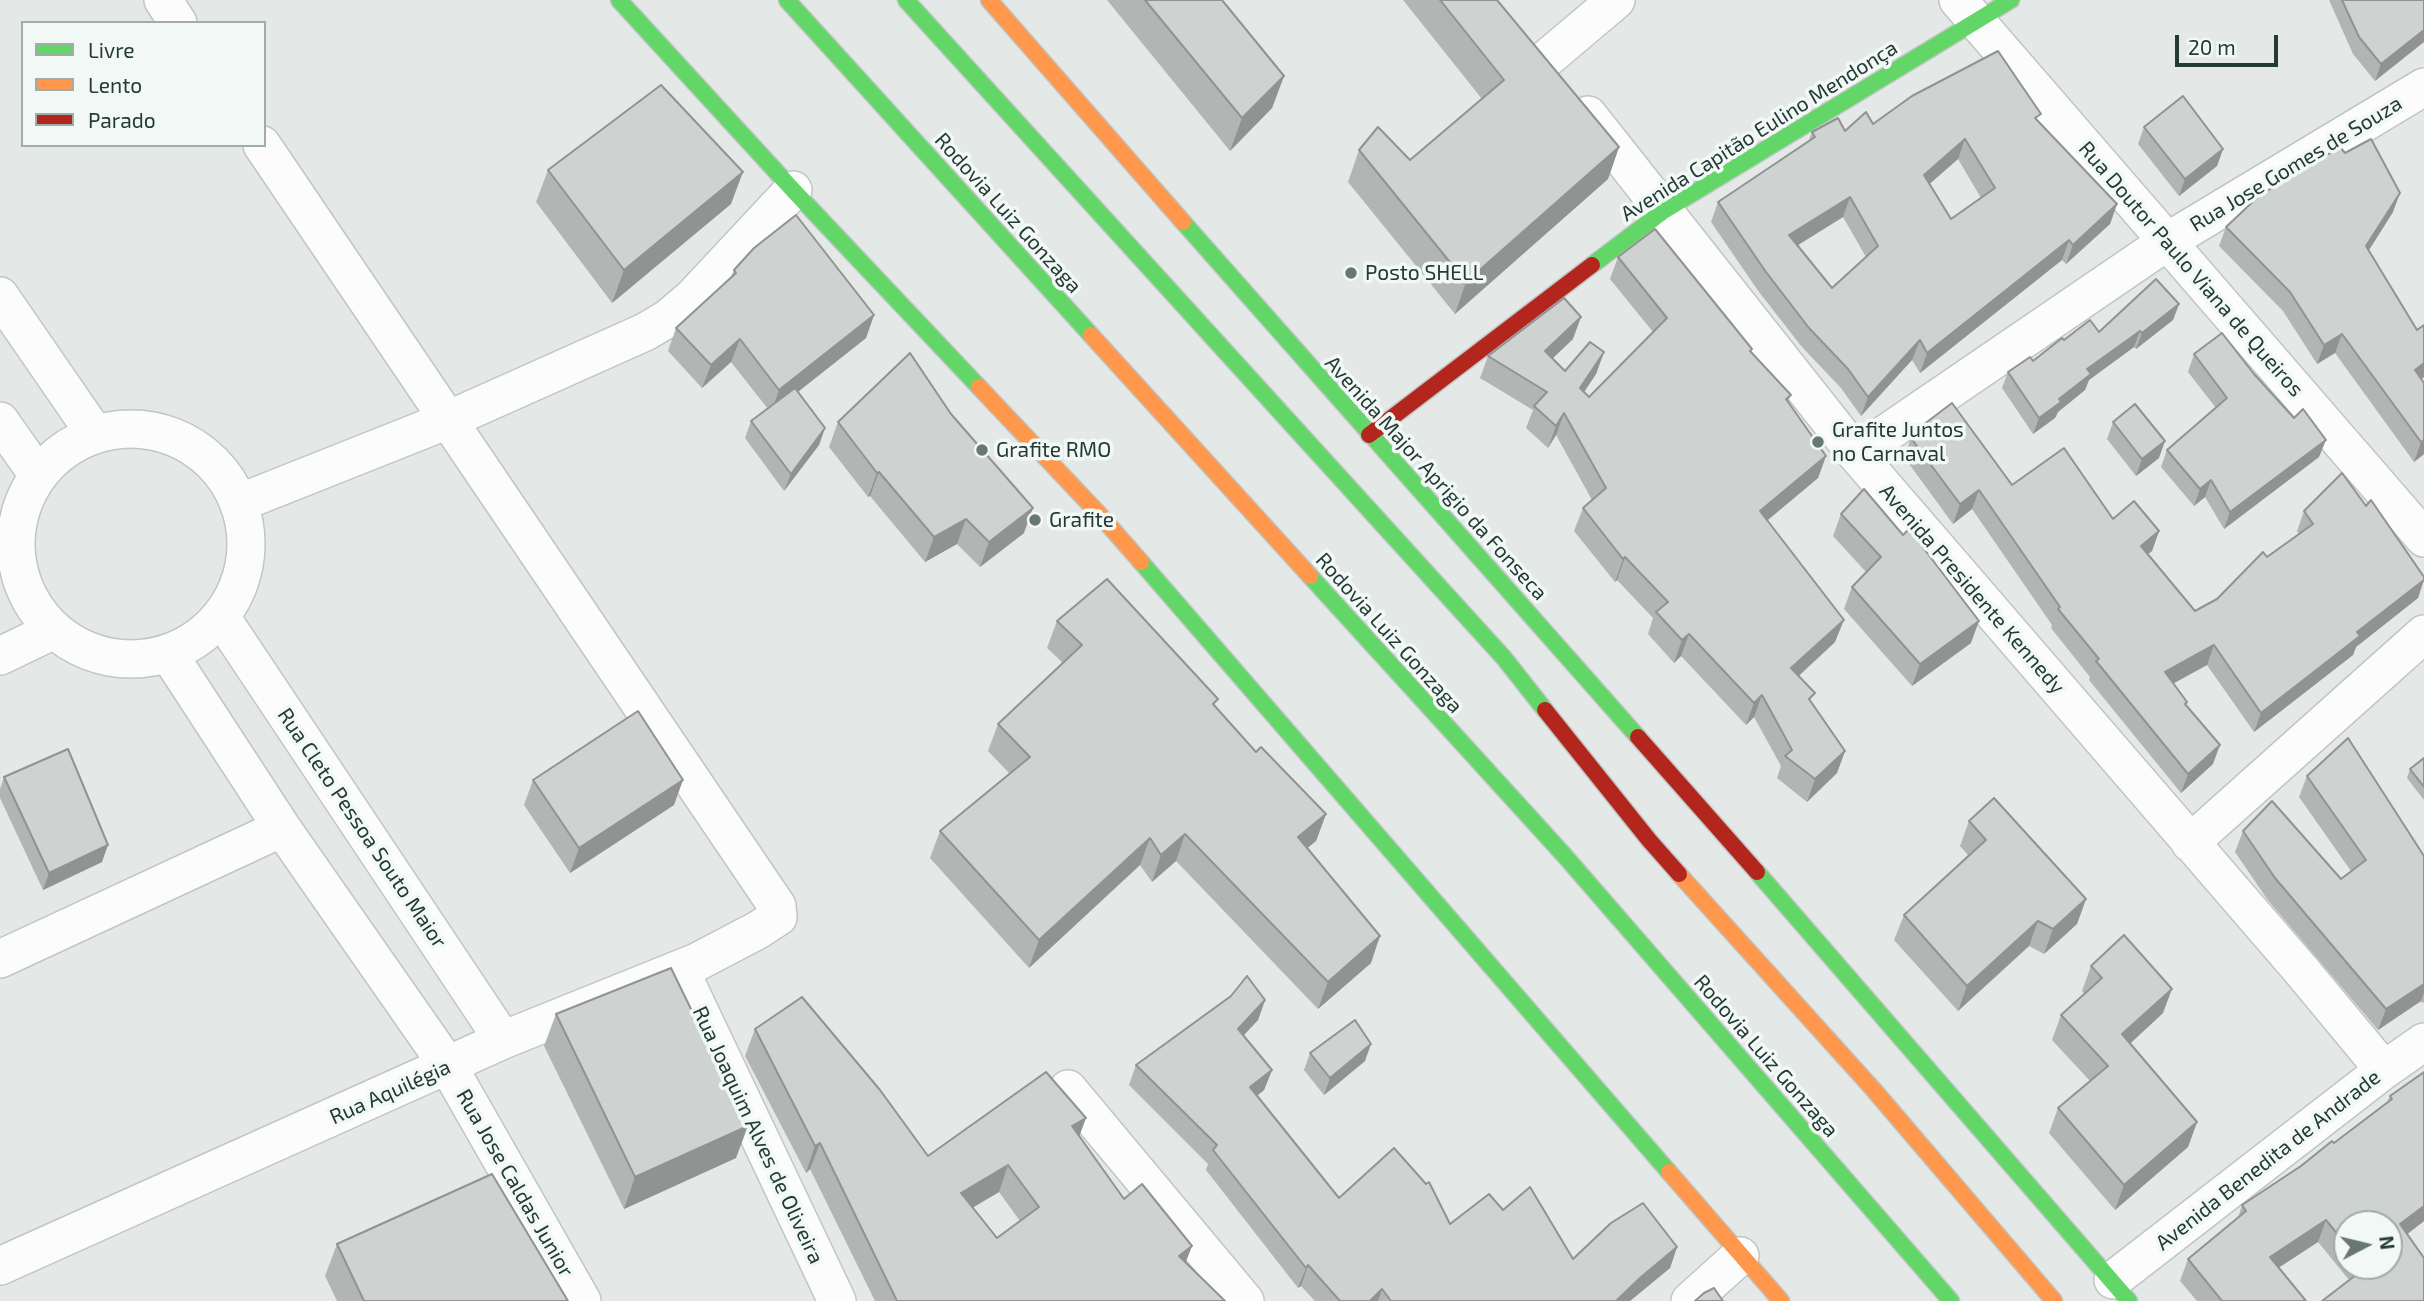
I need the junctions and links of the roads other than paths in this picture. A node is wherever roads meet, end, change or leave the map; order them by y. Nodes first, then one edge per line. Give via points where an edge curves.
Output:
1 (163, 0) edge
2 (620, 0) edge
3 (787, 0) edge
4 (906, 0) edge
5 (989, 0) edge
6 (1616, 0) edge
7 (2011, 0) edge
8 (1966, 10) edge
9 (177, 21) edge
10 (1520, 30) edge
11 (1559, 78) junction
12 (2424, 87) edge
13 (263, 147) edge
14 (793, 190) junction
15 (1662, 212) junction
16 (2168, 241) junction
17 (0, 296) edge
18 (448, 420) junction
19 (0, 421) edge
20 (95, 434) junction
21 (1369, 435) junction
22 (1856, 454) junction
23 (38, 475) junction
24 (239, 503) junction
25 (2424, 538) edge
26 (8, 562) edge
27 (221, 617) junction
28 (54, 629) junction
29 (2424, 634) edge
30 (168, 653) junction
31 (0, 656) edge
32 (282, 828) junction
33 (2190, 843) junction
34 (0, 959) edge
35 (680, 970) junction
36 (503, 1040) junction
37 (2424, 1042) edge
38 (449, 1066) junction
39 (2384, 1070) junction
40 (1068, 1089) dead end
41 (1740, 1256) junction
42 (0, 1266) edge
43 (2121, 1290) edge
44 (582, 1301) edge
45 (837, 1301) edge
46 (1245, 1301) edge
47 (1690, 1301) edge
48 (1781, 1301) edge
49 (1951, 1301) edge
50 (2054, 1301) edge

1 - 9 street
2 - 14 main road
3 - 49 main road, Rodovia Luiz Gonzaga via 1564,855
4 - 50 main road via 1504,658 1649,840
5 - 21 main road, Avenida Major Aprigio da Fonseca
6 - 11 street
7 - 8 main road, Avenida Capitão Eulino Mendonça
8 - 15 main road, Avenida Capitão Eulino Mendonça
8 - 16 street, Rua Doutor Paulo Viana de Queiros
10 - 11 street, Avenida Presidente Kennedy
11 - 15 street, Avenida Presidente Kennedy
12 - 16 street, Rua Jose Gomes de Souza
13 - 18 street
14 - 18 street via 667,319
14 - 41 main road via 1099,514
15 - 21 main road, Avenida Capitão Eulino Mendonça
15 - 22 street, Avenida Presidente Kennedy
16 - 22 street, Rua Jose Gomes de Souza
16 - 25 street, Rua Doutor Paulo Viana de Queiros
17 - 20 street
18 - 24 street
18 - 35 street, Rua Aquilégia via 777,906 778,916 758,930
19 - 23 street
20 - 23 street via 63,450
20 - 24 street via 129,428 164,433 186,443 222,472
21 - 43 main road, Avenida Major Aprigio da Fonseca
22 - 33 street, Avenida Presidente Kennedy
23 - 26 street via 24,501
24 - 27 street via 246,542 240,582
26 - 28 street via 36,609
27 - 30 street via 197,639
27 - 36 street, Rua Cleto Pessoa Souto Maior
28 - 30 street via 79,646 108,657 138,659
28 - 31 street
29 - 33 street
30 - 32 street
32 - 34 street
32 - 38 street
33 - 39 street, Avenida Presidente Kennedy
35 - 36 street, Rua Aquilégia
35 - 45 street, Rua Joaquim Alves de Oliveira
36 - 38 street, Rua Aquilégia
37 - 39 street, Avenida Benedita de Andrade
38 - 42 street, Rua Aquilégia
38 - 44 street, Rua Jose Caldas Junior
39 - 43 street, Avenida Benedita de Andrade
40 - 46 street
41 - 47 street
41 - 48 main road

